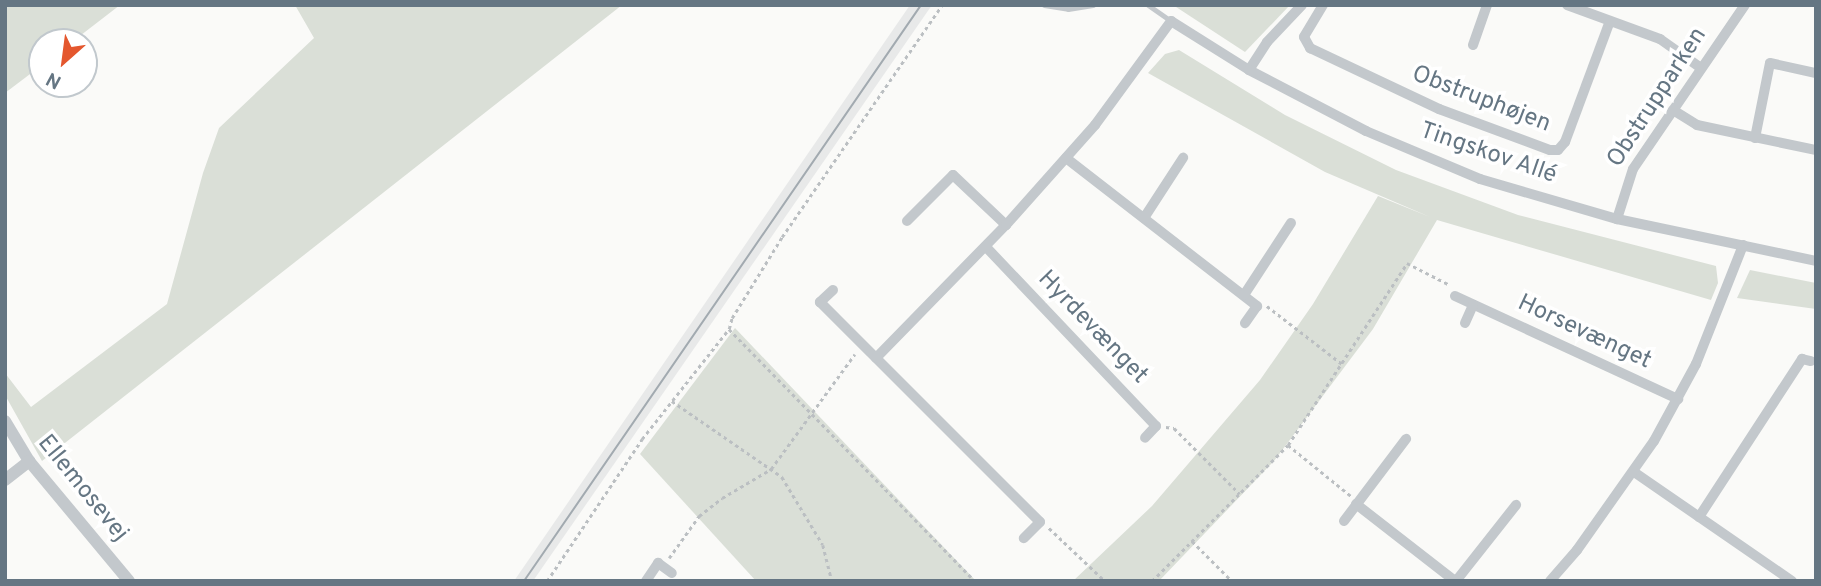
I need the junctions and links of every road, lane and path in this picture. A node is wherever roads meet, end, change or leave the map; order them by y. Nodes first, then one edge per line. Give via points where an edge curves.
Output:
1 (942, 5) edge
2 (1044, 5) edge
3 (1093, 5) edge
4 (1148, 5) edge
5 (1302, 5) edge
6 (1323, 5) edge
7 (1487, 5) edge
8 (1567, 5) edge
9 (1745, 5) edge
10 (1171, 21) junction
11 (1610, 21) junction
12 (1473, 45) dead end
13 (1701, 68) junction
14 (1249, 70) junction
15 (1816, 73) edge
16 (1673, 110) junction
17 (1755, 138) junction
18 (1816, 150) edge
19 (1066, 158) junction
20 (1183, 158) dead end
21 (1144, 218) junction
22 (1616, 219) junction
23 (907, 221) dead end
24 (1291, 223) dead end
25 (1006, 226) junction
26 (1744, 245) junction
27 (986, 247) junction
28 (1816, 261) edge
29 (833, 290) dead end
30 (1457, 293) joint
31 (1244, 295) junction
32 (1473, 305) junction
33 (1257, 306) junction
34 (1245, 323) dead end
35 (1465, 323) dead end
36 (729, 329) junction
37 (861, 344) junction
38 (876, 358) junction
39 (1811, 361) dead end
40 (1342, 364) junction
41 (1678, 399) junction
42 (672, 401) junction
43 (812, 415) junction
44 (5, 421) edge
45 (1156, 426) junction
46 (1145, 438) dead end
47 (1406, 439) dead end
48 (1288, 445) junction
49 (29, 461) junction
50 (771, 469) junction
51 (1634, 472) junction
52 (5, 480) edge
53 (1240, 494) junction
54 (1356, 504) junction
55 (1516, 505) dead end
56 (1699, 517) junction
57 (1344, 521) dead end
58 (1040, 522) junction
59 (1024, 538) dead end
60 (1192, 541) junction
61 (667, 570) joint
62 (129, 581) edge
63 (547, 581) edge
64 (646, 581) edge
65 (832, 581) edge
66 (975, 581) edge
67 (1105, 581) edge
68 (1152, 581) edge
69 (1232, 581) edge
70 (1456, 581) edge
71 (1550, 581) edge
72 (1792, 581) edge

1 - 36 path via 782,237
2 - 3 lane via 1068,9
4 - 10 lane
5 - 14 street via 1267,42
6 - 11 street, Obstruphøjen via 1304,37 1310,48 1439,109 1550,150 1558,150 1565,142
7 - 12 street, Obstruphøjen
8 - 11 street
9 - 13 street, Obstrupparken
10 - 14 street, Tingskov Allé
10 - 19 street
11 - 13 street via 1660,39
13 - 16 street, Obstrupparken
14 - 22 street, Tingskov Allé via 1366,131 1479,179
15 - 17 street via 1770,63
16 - 17 street via 1697,125
16 - 22 street, Obstrupparken via 1633,169
17 - 18 street
19 - 21 street
19 - 25 street
20 - 21 street
21 - 31 street
22 - 26 street, Tingskov Allé
23 - 25 street via 953,175
24 - 31 street
25 - 27 street
26 - 28 street, Tingskov Allé
26 - 41 street via 1720,310
27 - 38 street
27 - 45 street, Hyrdevænget
29 - 37 street via 820,302
30 - 32 street, Horsevænget
30 - 40 path via 1407,263
31 - 33 street
32 - 35 street
32 - 41 street, Horsevænget
33 - 34 street
33 - 40 path via 1269,306
36 - 42 path
36 - 43 path
37 - 38 street
37 - 43 path
38 - 58 street
39 - 56 street via 1802,359
40 - 48 path
41 - 51 street
42 - 50 path
42 - 63 path
43 - 50 path
43 - 66 path
44 - 49 street, Ellemosevej
45 - 46 street
45 - 53 path via 1174,428
47 - 54 street
48 - 53 path
48 - 54 path via 1349,493
49 - 52 street
49 - 62 street, Ellemosevej
50 - 61 path via 699,516
50 - 65 path via 782,477 823,545
51 - 56 street
51 - 71 street
53 - 60 path
54 - 57 street
54 - 70 street
55 - 70 street
56 - 72 street
58 - 59 street
58 - 67 path
60 - 68 path
60 - 69 path
61 - 64 street via 658,563

